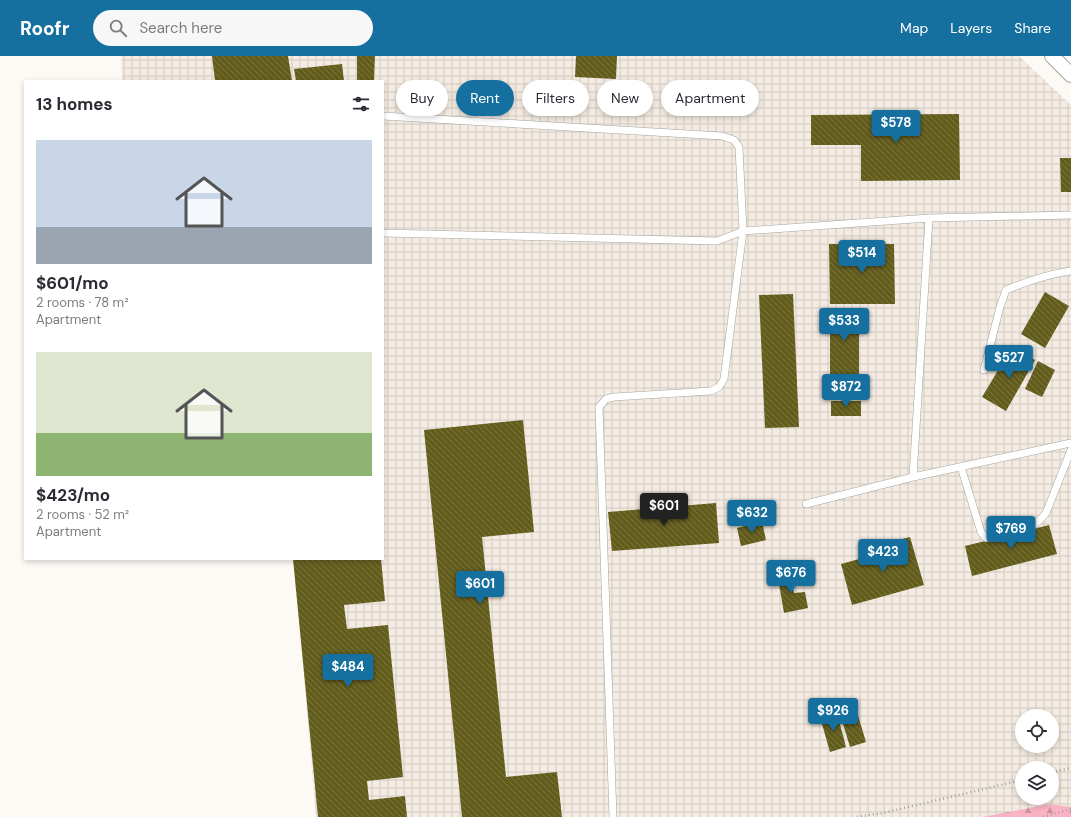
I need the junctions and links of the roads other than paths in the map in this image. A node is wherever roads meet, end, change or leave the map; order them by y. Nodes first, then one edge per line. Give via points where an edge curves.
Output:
1 (1052, 56) edge
2 (1071, 75) edge
3 (384, 116) edge
4 (1071, 215) edge
5 (929, 218) junction
6 (743, 231) junction
7 (384, 233) edge
8 (1071, 271) edge
9 (984, 370) dead end
10 (1071, 444) edge
11 (1071, 450) edge
12 (961, 467) junction
13 (913, 477) junction
14 (806, 504) dead end
15 (613, 817) edge

1 - 2 street
3 - 6 lane via 722,136 734,140 739,147
4 - 5 lane
5 - 6 lane
5 - 13 lane
6 - 7 lane via 717,240
6 - 15 lane via 724,379 719,387 711,391 614,397 606,400 600,407
8 - 9 lane via 1056,273 1006,290
10 - 12 lane
11 - 12 lane via 1046,513 1040,520 1034,525 986,538 981,532
12 - 13 lane
13 - 14 lane

